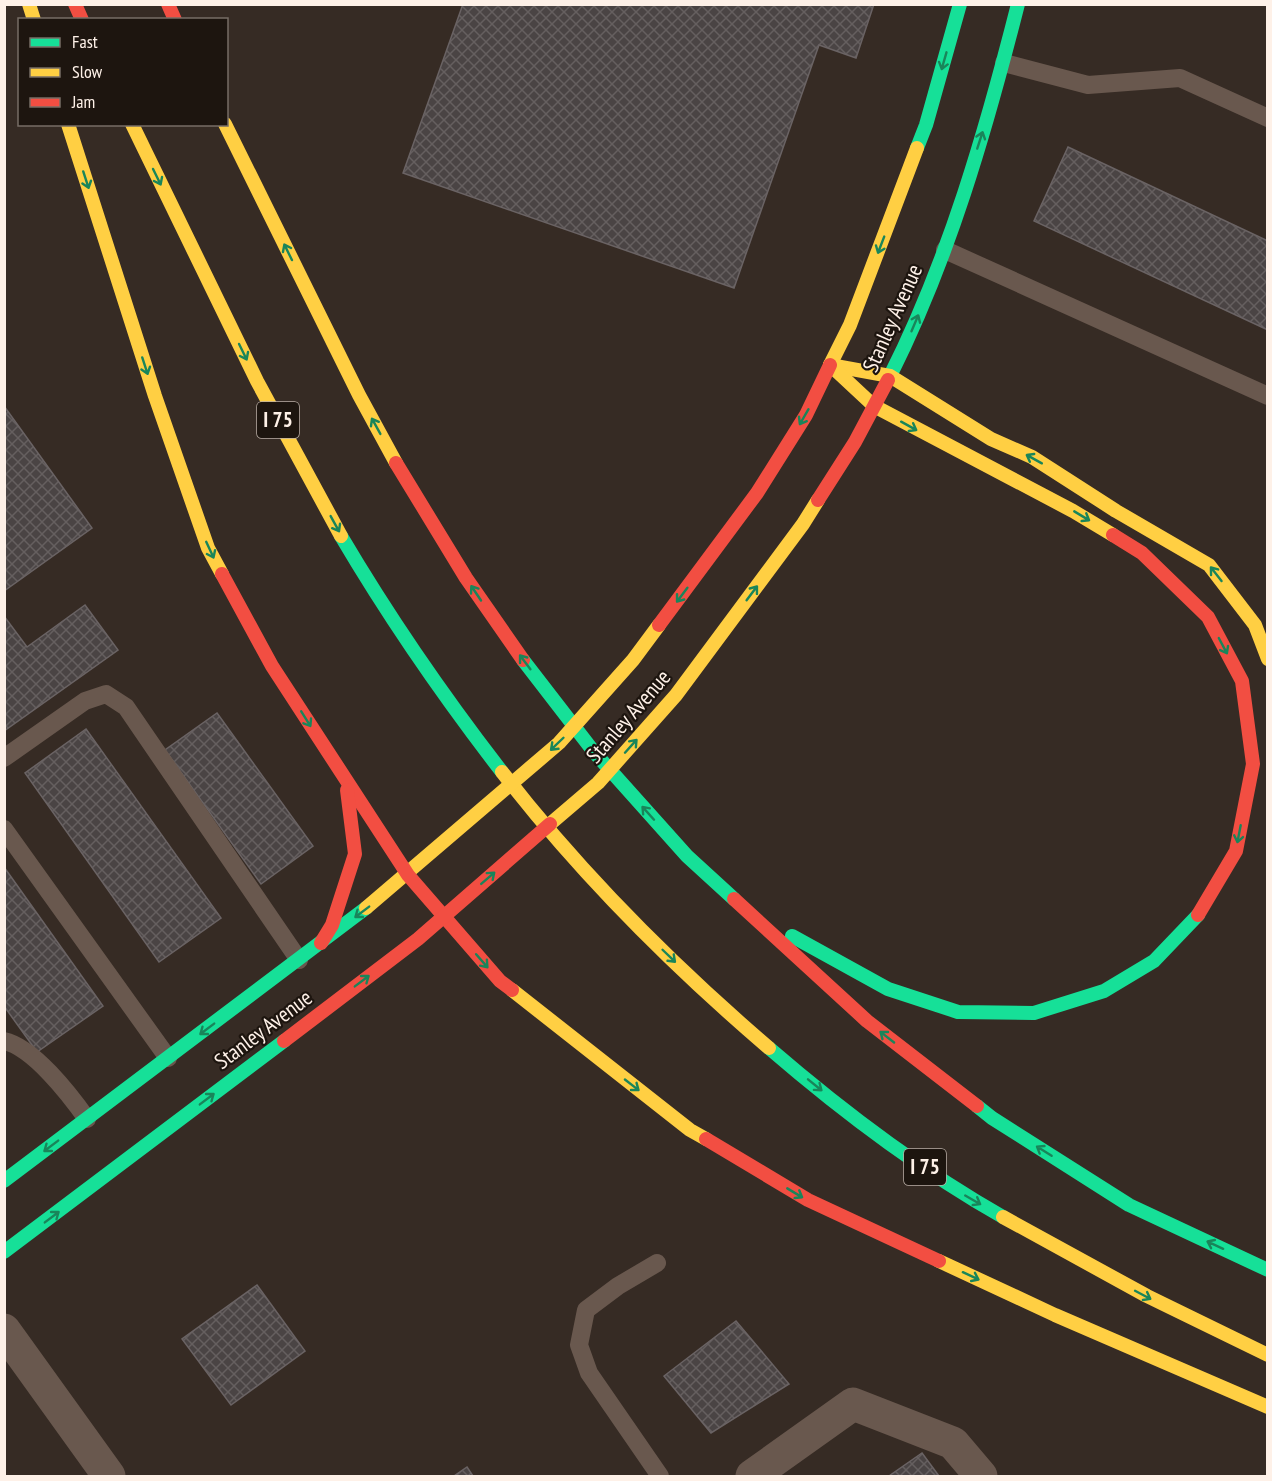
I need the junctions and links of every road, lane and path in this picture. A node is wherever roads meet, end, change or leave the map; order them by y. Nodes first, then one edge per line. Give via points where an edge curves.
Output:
1 (75, 4) edge
2 (168, 4) edge
3 (960, 4) edge
4 (1018, 4) edge
5 (81, 18) edge
6 (174, 18) edge
7 (1004, 63) junction
8 (1268, 118) edge
9 (69, 126) edge
10 (133, 126) edge
11 (226, 126) edge
12 (945, 250) junction
13 (830, 365) junction
14 (890, 376) junction
15 (1268, 396) edge
16 (874, 406) junction
17 (1268, 659) edge
18 (4, 758) edge
19 (346, 782) junction
20 (4, 829) edge
21 (408, 875) junction
22 (745, 910) junction
23 (444, 917) junction
24 (321, 943) junction
25 (299, 960) junction
26 (4, 1041) edge
27 (168, 1058) junction
28 (87, 1119) junction
29 (4, 1181) edge
30 (4, 1252) edge
31 (657, 1263) dead end
32 (1268, 1270) edge
33 (4, 1330) edge
34 (1268, 1355) edge
35 (1268, 1407) edge
36 (109, 1476) edge
37 (660, 1476) edge
38 (752, 1476) edge
39 (981, 1476) edge

1 - 5 main road
2 - 6 main road
3 -> 13 main road, Stanley Avenue via 926,124 850,325
4 - 7 main road, Stanley Avenue
7 - 8 lane via 1088,84 1180,78
12 -> 7 main road, Stanley Avenue
9 -> 19 main road via 208,548 272,666
10 -> 34 main road, I 75 via 270,407 398,628 543,825 627,916 740,1024 864,1125 964,1194 1183,1317
22 -> 11 main road via 687,856 594,752 509,642 466,578 359,395
14 -> 12 main road, Stanley Avenue
12 - 15 lane
13 - 14 main road
13 - 16 main road
13 -> 21 main road, Stanley Avenue via 806,415 757,493 633,660 559,743
14 - 16 main road, Stanley Avenue
17 -> 14 main road via 1255,625 1209,565
16 -> 22 main road via 1073,511 1142,553 1208,617 1242,681 1252,764 1236,851 1196,919 1154,962 1104,991 1034,1013 958,1012 888,989
23 -> 16 main road, Stanley Avenue via 598,783 676,695 803,524
18 - 25 lane via 85,702 106,694 126,707
19 - 21 main road
19 - 24 main road via 355,854 332,925
20 - 27 lane
21 - 23 main road
21 -> 24 main road, Stanley Avenue
32 -> 22 main road via 1129,1205 992,1118 867,1021
30 -> 23 main road, Stanley Avenue
23 -> 35 main road via 500,981 591,1054 690,1130 798,1195 1055,1315
24 - 25 main road, Stanley Avenue
25 -> 27 main road, Stanley Avenue
26 - 28 lane via 15,1043 60,1082
27 - 28 main road, Stanley Avenue
28 -> 29 main road, Stanley Avenue
31 - 37 lane via 586,1310 579,1345 589,1373
33 - 36 street
38 - 39 street via 853,1404 953,1443

